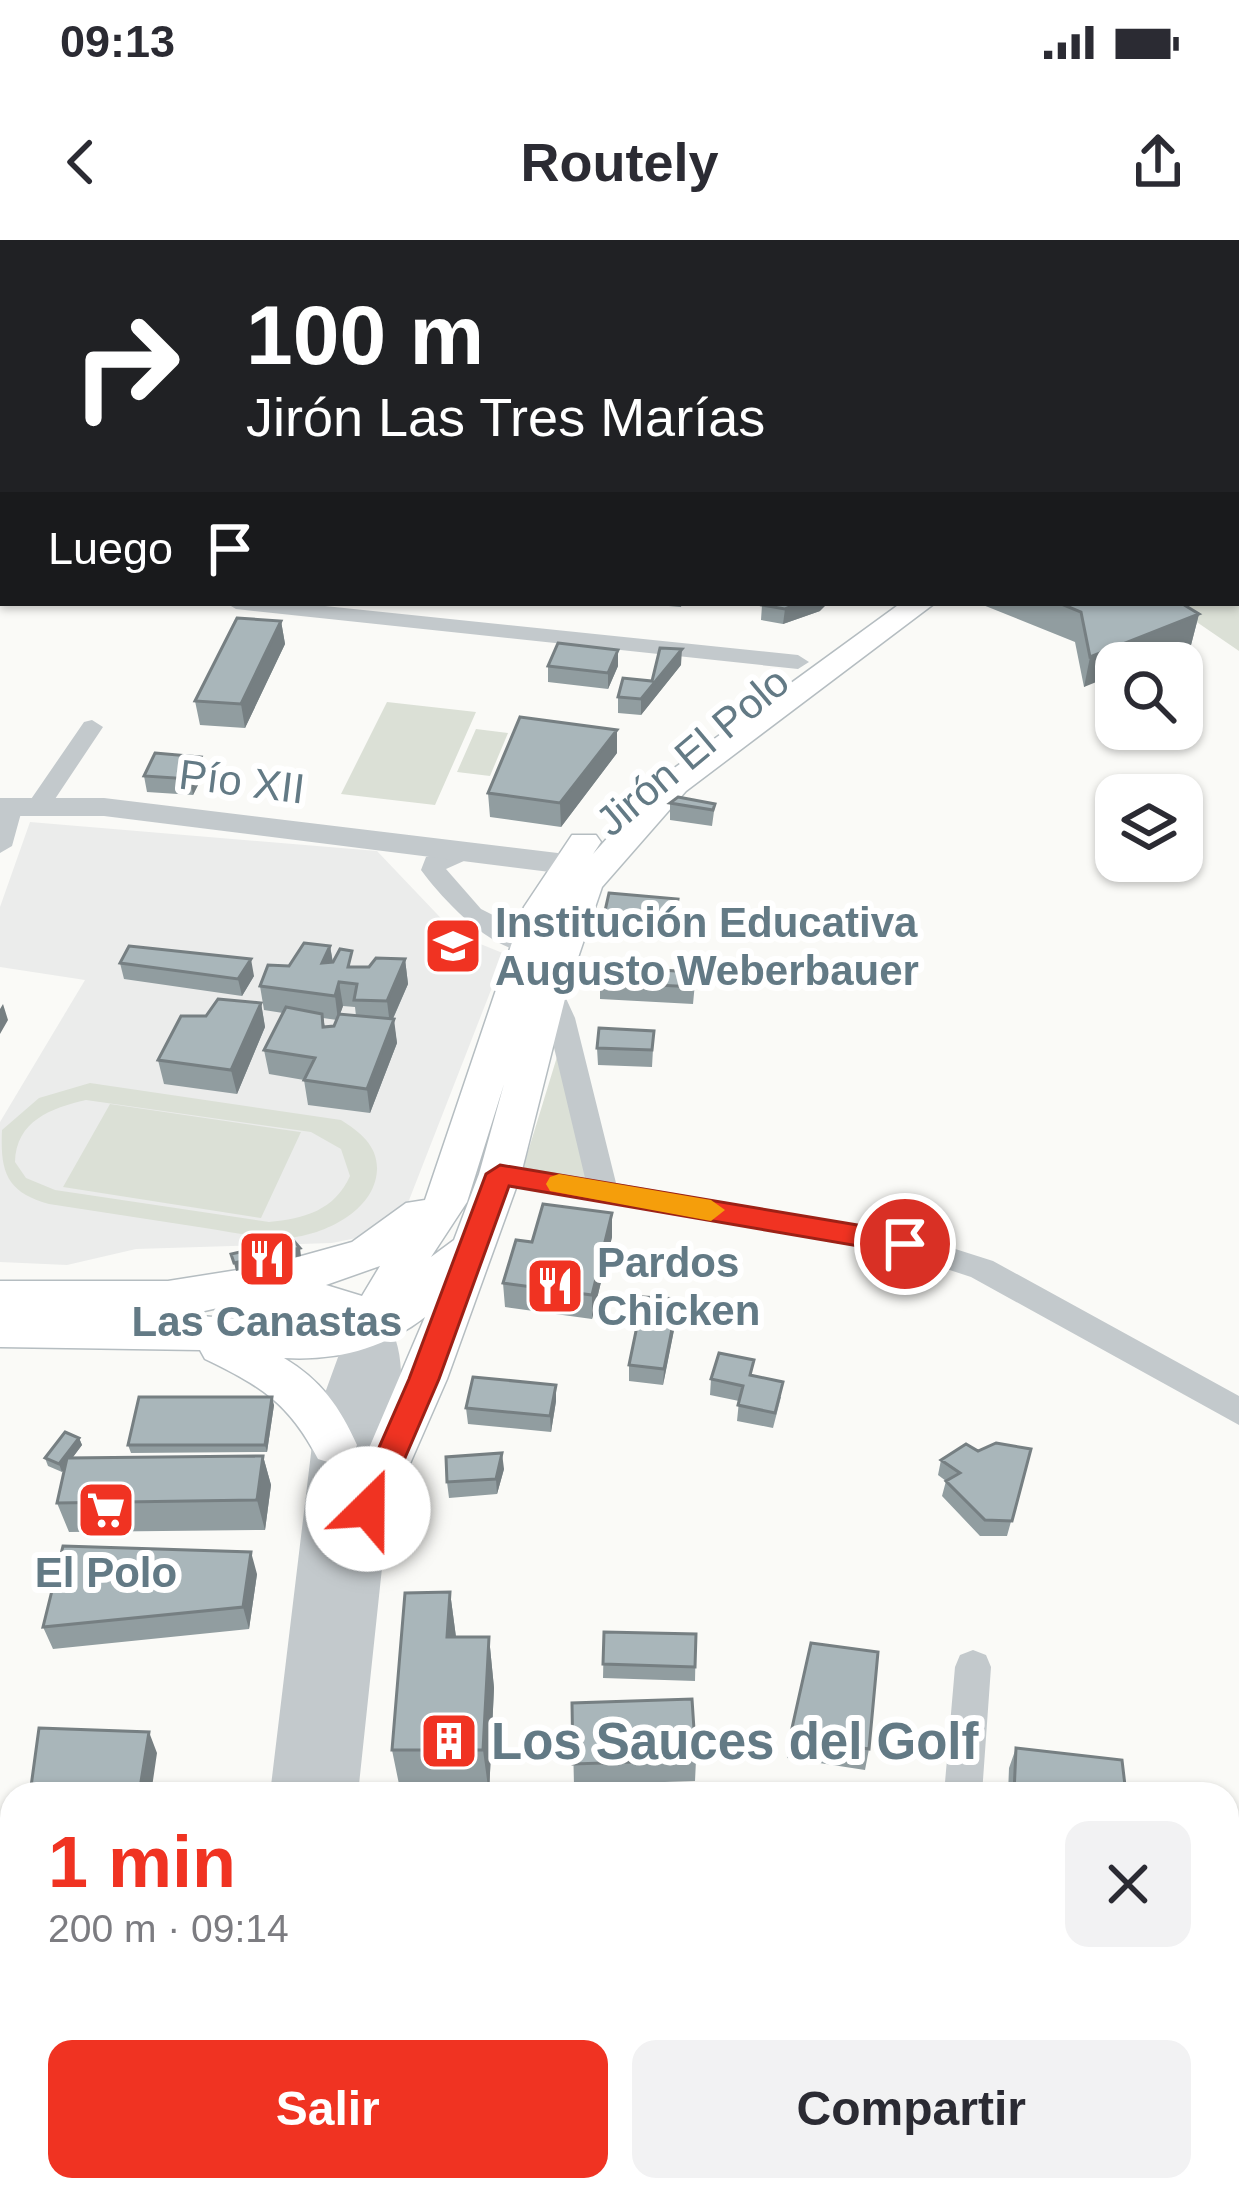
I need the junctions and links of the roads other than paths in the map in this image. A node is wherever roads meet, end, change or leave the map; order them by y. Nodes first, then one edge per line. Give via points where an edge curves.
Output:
1 (265, 606) edge
2 (881, 606) edge
3 (916, 606) edge
4 (798, 662) junction
5 (92, 727) dead end
6 (17, 806) edge
7 (0, 846) edge
8 (472, 852) junction
9 (566, 864) junction
10 (531, 945) junction
11 (549, 987) junction
12 (478, 1108) junction
13 (500, 1174) junction
14 (603, 1191) junction
15 (479, 1229) junction
16 (0, 1298) edge
17 (168, 1314) junction
18 (370, 1327) junction
19 (0, 1330) edge
20 (1239, 1412) edge
21 (334, 1444) junction
22 (368, 1509) junction
23 (973, 1667) dead end
24 (296, 1782) edge
25 (334, 1782) edge
26 (964, 1782) edge

1 - 4 street
2 - 4 main road, Jirón El Polo
3 - 11 main road, Jirón El Polo via 722,746 646,813 586,884
4 - 9 main road, Jirón El Polo via 637,790
5 - 6 street
6 - 7 street
6 - 8 street, Pío XII via 104,807
8 - 9 street, Pío XII
8 - 10 street via 435,862 433,870 472,915
9 - 10 main road, Jirón El Polo
10 - 12 main road, Jirón El Polo
11 - 13 main road, Jirón El Polo
11 - 14 street
12 - 17 main road via 430,1204 401,1235 372,1254
12 - 18 main road, Jirón El Polo via 446,1202
13 - 14 street
13 - 15 main road, Jirón El Polo
14 - 20 street via 905,1244 982,1269
15 - 18 main road via 422,1298
15 - 22 main road, Jirón El Polo
16 - 17 main road
17 - 18 main road via 296,1345
17 - 19 main road
17 - 21 main road via 299,1388
18 - 21 street
18 - 22 street via 380,1376
21 - 24 street
22 - 25 street
23 - 26 street

